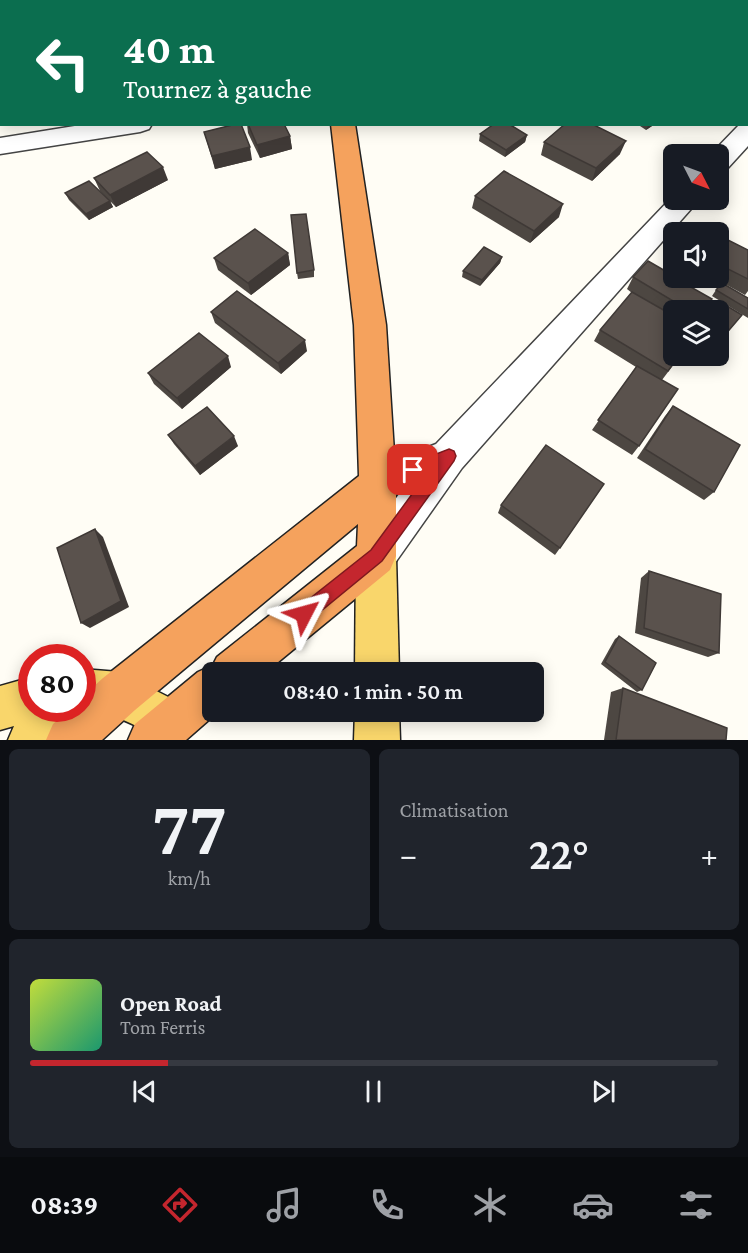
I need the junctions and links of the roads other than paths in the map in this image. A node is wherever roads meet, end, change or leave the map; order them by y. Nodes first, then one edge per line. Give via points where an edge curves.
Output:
1 (127, 126) edge
2 (342, 126) edge
3 (748, 131) edge
4 (0, 146) edge
5 (729, 151) edge
6 (676, 210) edge
7 (449, 456) junction
8 (378, 484) junction
9 (376, 556) junction
10 (244, 662) edge
11 (377, 662) edge
12 (101, 693) edge
13 (202, 696) edge
14 (18, 703) edge
15 (0, 708) edge
16 (377, 722) edge
17 (160, 731) edge
18 (31, 740) edge
19 (70, 740) edge
20 (377, 740) edge

1 - 4 street
2 - 8 highway via 370,325
3 - 5 street
6 - 7 street
7 - 8 street
7 - 9 street
8 - 9 highway
8 - 12 highway
9 - 10 highway
9 - 11 main road
12 - 17 main road
12 - 19 highway
13 - 17 highway
14 - 15 main road
16 - 20 main road
18 - 19 main road

